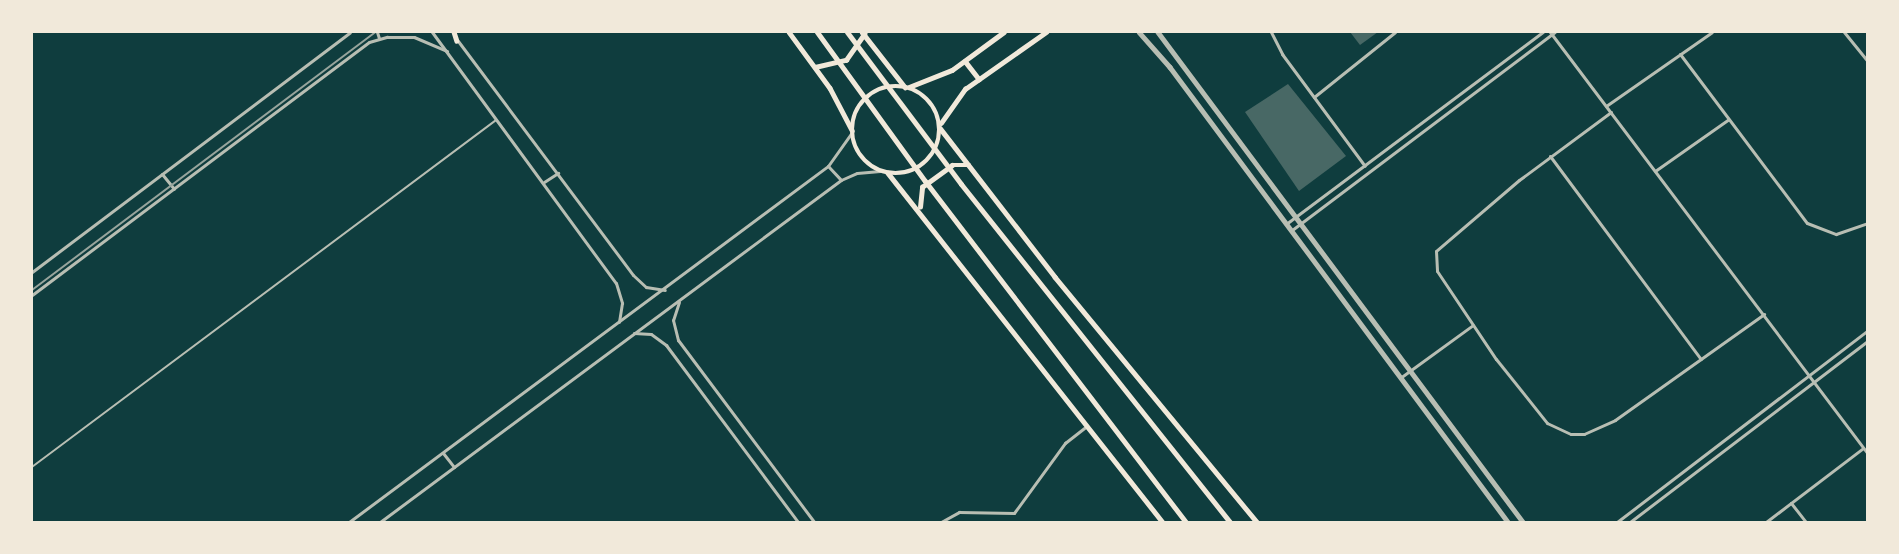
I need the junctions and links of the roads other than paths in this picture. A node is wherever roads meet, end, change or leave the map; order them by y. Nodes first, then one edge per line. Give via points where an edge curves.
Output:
1 (350, 32) edge
2 (377, 32) edge
3 (432, 32) edge
4 (452, 32) edge
5 (789, 32) edge
6 (817, 32) edge
7 (847, 32) edge
8 (1004, 32) edge
9 (1046, 32) edge
10 (1139, 32) edge
11 (1158, 32) edge
12 (1271, 32) edge
13 (1395, 32) edge
14 (1543, 32) edge
15 (1552, 32) edge
16 (1712, 32) edge
17 (1844, 32) edge
18 (863, 33) edge
19 (379, 38) junction
20 (457, 40) joint
21 (447, 51) junction
22 (1680, 54) junction
23 (965, 61) junction
24 (1868, 62) edge
25 (815, 67) junction
26 (979, 79) junction
27 (906, 87) junction
28 (1314, 97) junction
29 (1606, 106) junction
30 (1611, 112) junction
31 (497, 119) junction
32 (1730, 119) junction
33 (940, 127) junction
34 (853, 131) junction
35 (1550, 156) junction
36 (969, 165) junction
37 (828, 166) junction
38 (1365, 166) junction
39 (880, 171) junction
40 (1655, 171) junction
41 (558, 173) junction
42 (888, 173) junction
43 (162, 174) junction
44 (841, 180) junction
45 (544, 182) junction
46 (174, 189) junction
47 (921, 210) junction
48 (1296, 216) junction
49 (1301, 223) junction
50 (1868, 223) edge
51 (1286, 224) junction
52 (1290, 231) junction
53 (32, 272) edge
54 (667, 290) junction
55 (32, 294) edge
56 (680, 299) junction
57 (1764, 314) junction
58 (619, 323) junction
59 (1473, 325) junction
60 (1868, 330) edge
61 (632, 334) junction
62 (1868, 341) edge
63 (1701, 359) junction
64 (1410, 370) junction
65 (1809, 374) junction
66 (1400, 378) junction
67 (1814, 381) junction
68 (1087, 426) junction
69 (1863, 448) junction
70 (443, 453) junction
71 (1868, 454) edge
72 (32, 467) edge
73 (453, 467) junction
74 (1791, 503) junction
75 (350, 522) edge
76 (380, 522) edge
77 (798, 522) edge
78 (814, 522) edge
79 (941, 522) edge
80 (1163, 522) edge
81 (1186, 522) edge
82 (1230, 522) edge
83 (1257, 522) edge
84 (1508, 522) edge
85 (1523, 522) edge
86 (1617, 522) edge
87 (1630, 522) edge
88 (1766, 522) edge
89 (1806, 522) edge

1 - 43 street
2 - 19 street
3 - 21 street
4 - 20 main road
5 - 25 main road
6 - 81 highway
7 - 82 highway via 1062,312
8 - 23 main road
9 - 26 main road
10 - 51 street
11 - 48 street
12 - 28 street
13 - 28 street
14 - 38 street
15 - 29 street
15 - 49 street
16 - 22 street
17 - 24 street
18 - 25 main road via 846,60
18 - 27 main road
19 - 21 street via 414,37
19 - 46 street
20 - 41 street
21 - 31 street
22 - 29 street
22 - 32 street
23 - 26 main road
23 - 27 main road via 938,78
25 - 34 main road
26 - 33 main road via 953,102
27 - 33 main road via 932,105
27 - 34 main road via 884,88 866,99 855,117
28 - 38 street
29 - 30 street
30 - 35 street
30 - 40 street
31 - 45 street
31 - 72 lane
32 - 40 street
32 - 50 street via 1808,223 1836,234
33 - 36 main road
33 - 42 main road via 935,151 925,163 911,171
34 - 37 street
34 - 39 main road via 859,152
35 - 59 street via 1436,250 1437,271
35 - 63 street
36 - 47 main road via 951,165 922,188
36 - 83 main road via 1055,277
37 - 44 street
37 - 54 street
38 - 48 street
39 - 42 main road
39 - 44 street via 857,173
40 - 57 street
41 - 45 street
41 - 54 street via 633,275 651,289
42 - 47 main road
43 - 46 street
43 - 53 street
44 - 56 street
45 - 58 street via 620,289
46 - 55 street
47 - 68 main road
48 - 49 street
48 - 51 street
49 - 52 street
49 - 64 street
51 - 52 street
52 - 66 street
54 - 58 street
56 - 61 street
56 - 78 street via 673,320 678,340
57 - 63 street
57 - 65 street
58 - 70 street
59 - 63 street via 1542,417 1558,430 1571,434 1596,430 1615,420
59 - 64 street
60 - 65 street
61 - 73 street
61 - 77 street via 651,334 666,345
62 - 67 street
64 - 66 street
64 - 85 street
65 - 67 street
65 - 86 street
66 - 84 street
67 - 69 street
67 - 87 street
68 - 79 street via 1065,443 1014,513 959,512
68 - 80 main road
69 - 71 street
69 - 74 street
70 - 73 street
70 - 75 street
73 - 76 street
74 - 88 street
74 - 89 street

